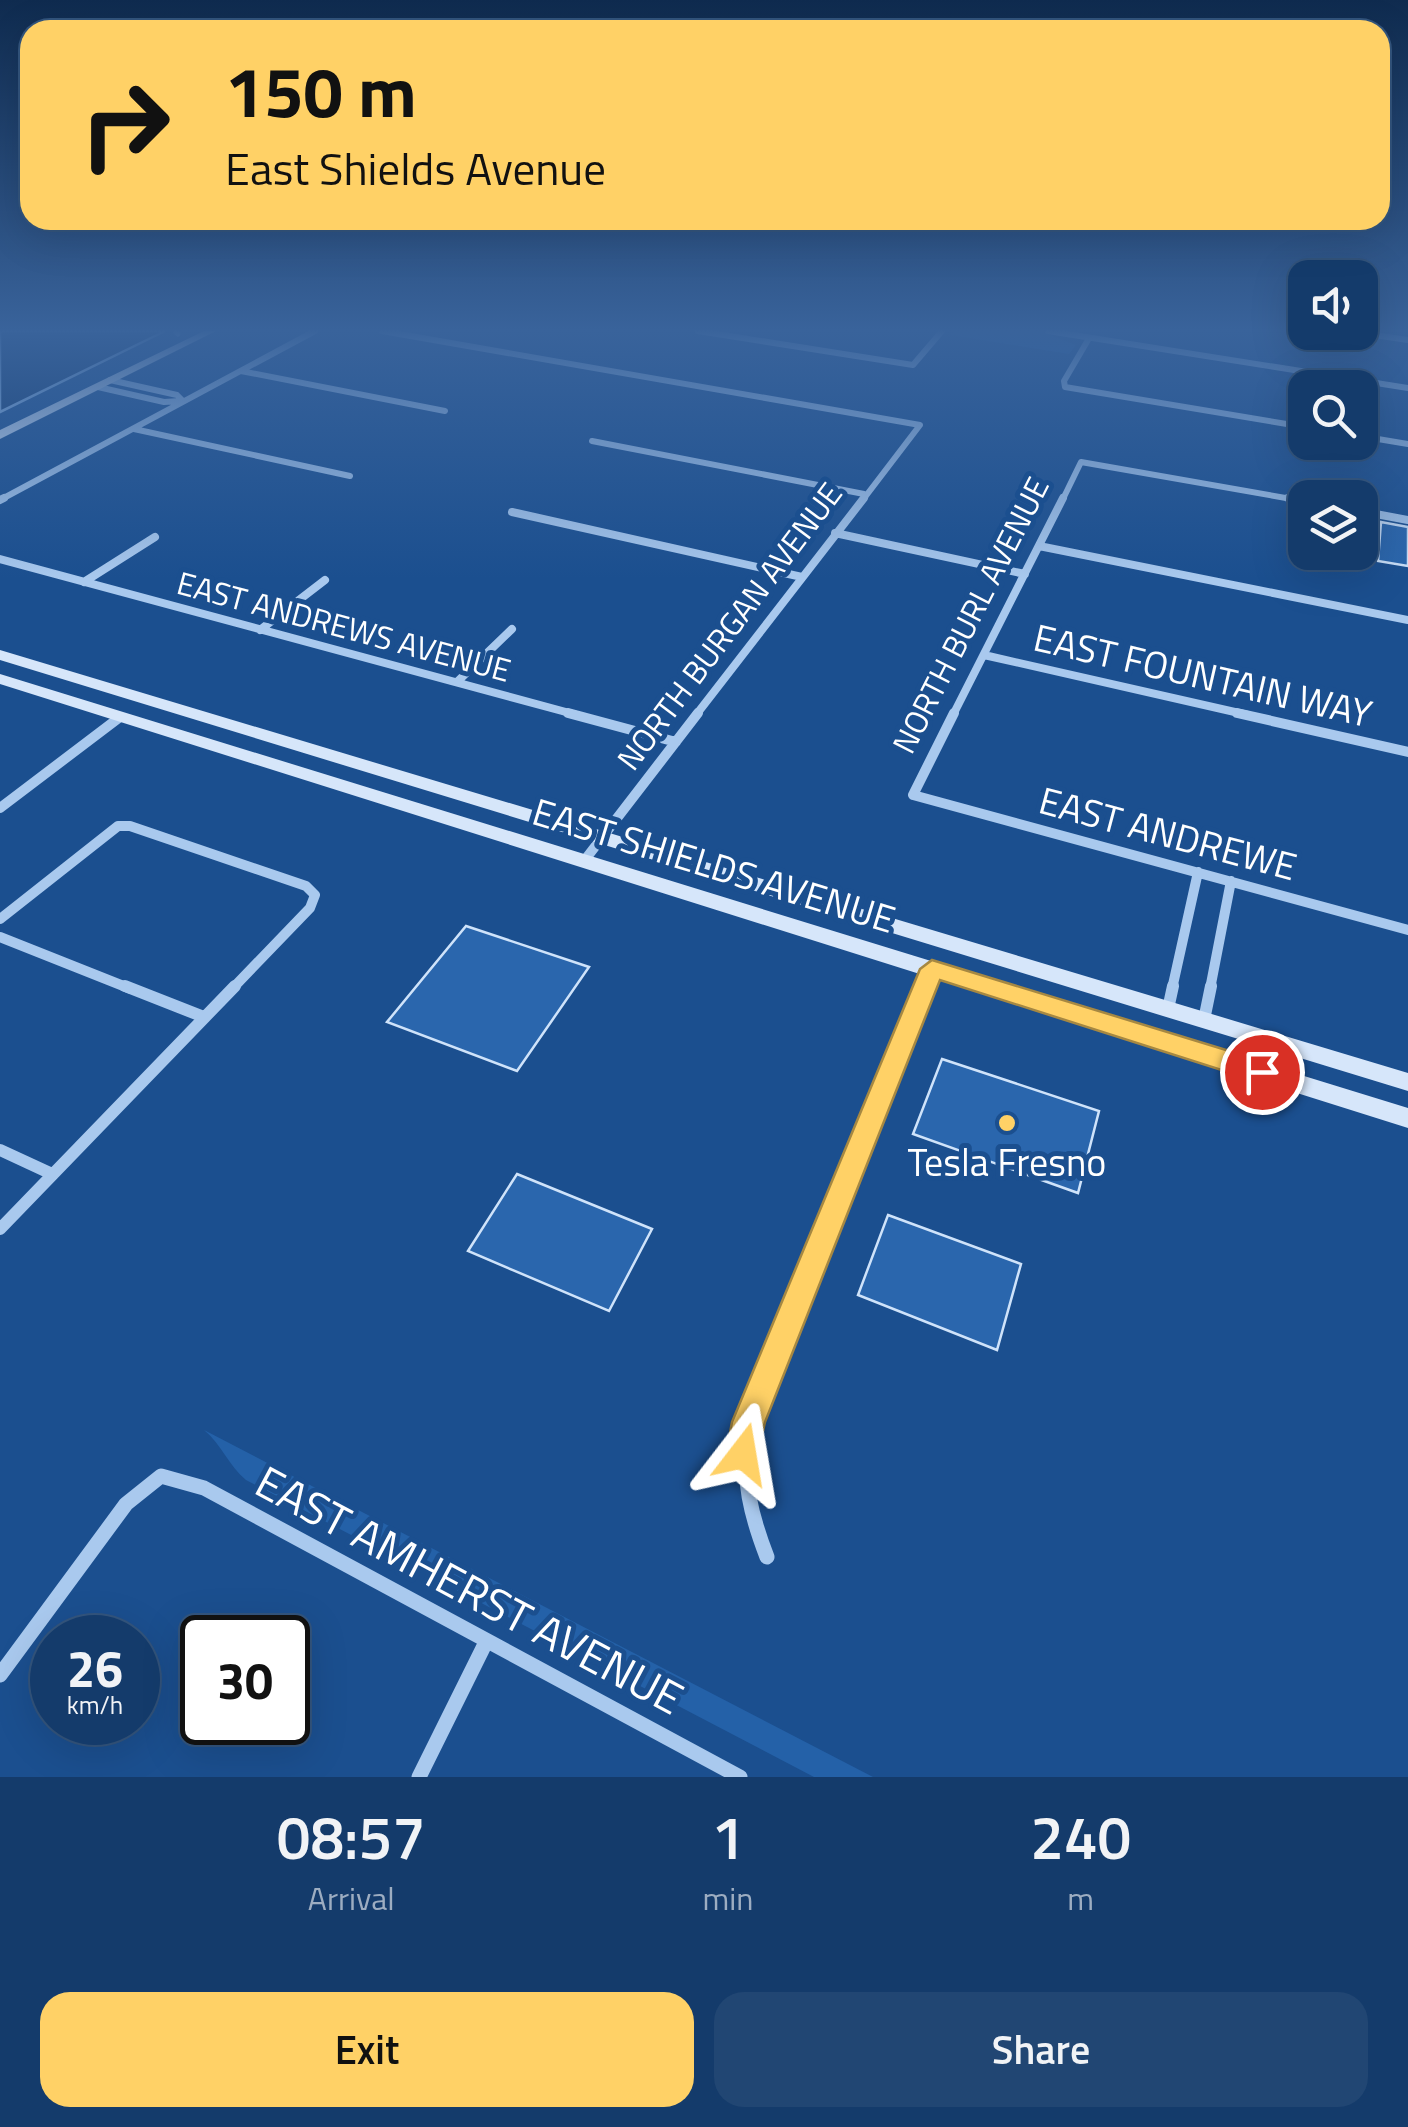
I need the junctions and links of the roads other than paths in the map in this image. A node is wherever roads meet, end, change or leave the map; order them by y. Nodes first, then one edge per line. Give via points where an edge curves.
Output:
1 (42, 414) edge
2 (161, 414) edge
3 (857, 414) edge
4 (1228, 414) edge
5 (1288, 424) edge
6 (134, 428) junction
7 (0, 435) edge
8 (1378, 439) edge
9 (592, 441) dead end
10 (1408, 444) edge
11 (350, 476) dead end
12 (864, 494) junction
13 (1288, 498) edge
14 (0, 500) edge
15 (512, 512) dead end
16 (1378, 514) edge
17 (1408, 520) edge
18 (834, 533) junction
19 (156, 537) dead end
20 (1039, 546) junction
21 (0, 559) edge
22 (1025, 574) junction
23 (802, 577) junction
24 (325, 580) dead end
25 (84, 582) junction
26 (1408, 620) edge
27 (512, 628) dead end
28 (260, 630) junction
29 (0, 655) edge
30 (984, 655) junction
31 (0, 667) edge
32 (0, 679) edge
33 (457, 682) junction
34 (140, 698) junction
35 (120, 717) junction
36 (676, 742) junction
37 (1408, 752) edge
38 (343, 760) junction
39 (913, 796) joint
40 (0, 808) edge
41 (602, 837) junction
42 (584, 861) junction
43 (1198, 872) junction
44 (1230, 881) junction
45 (0, 919) edge
46 (1408, 930) edge
47 (0, 937) edge
48 (932, 969) junction
49 (1168, 1009) junction
50 (204, 1017) junction
51 (1204, 1020) junction
52 (1408, 1082) edge
53 (1408, 1118) edge
54 (0, 1150) edge
55 (52, 1174) junction
56 (0, 1228) edge
57 (767, 1557) dead end
58 (486, 1642) junction
59 (0, 1675) edge
60 (418, 1777) edge
61 (740, 1777) edge

1 - 7 main road
2 - 6 street
3 - 12 street, NORTH BURGAN AVENUE via 920,425
4 - 5 street
6 - 11 street
6 - 14 street
8 - 10 street
9 - 12 street
12 - 18 street, NORTH BURGAN AVENUE
13 - 20 street, NORTH BURL AVENUE via 1081,462
15 - 23 street
16 - 17 street
18 - 22 street
18 - 23 street, NORTH BURGAN AVENUE
19 - 25 street
20 - 22 street, NORTH BURL AVENUE
20 - 26 street
21 - 25 street, EAST ANDREWS AVENUE
22 - 30 street, NORTH BURL AVENUE
23 - 36 street, NORTH BURGAN AVENUE
24 - 28 street
25 - 28 street, EAST ANDREWS AVENUE
27 - 33 street
28 - 33 street, EAST ANDREWS AVENUE
29 - 34 main road, EAST SHIELDS AVENUE
30 - 37 street, EAST FOUNTAIN WAY
30 - 39 street, NORTH BURL AVENUE
31 - 34 main road
32 - 35 main road, EAST SHIELDS AVENUE
33 - 36 street, EAST ANDREWS AVENUE
34 - 38 main road, EAST SHIELDS AVENUE
35 - 38 main road via 140,710 264,748
35 - 40 street
35 - 42 main road, EAST SHIELDS AVENUE
36 - 41 street, NORTH BURGAN AVENUE
38 - 41 main road, EAST SHIELDS AVENUE
39 - 43 street, EAST ANDREWE
41 - 42 street, NORTH BURGAN AVENUE
41 - 49 main road, EAST SHIELDS AVENUE
42 - 48 main road, EAST SHIELDS AVENUE
43 - 44 street, EAST ANDREWE
43 - 49 street
44 - 46 street, EAST ANDREWE
44 - 51 street
45 - 50 street via 118,826 306,886 315,895 310,908
47 - 50 street
48 - 53 main road, EAST SHIELDS AVENUE
48 - 57 street via 749,1422 746,1485
49 - 51 main road, EAST SHIELDS AVENUE
50 - 55 street
51 - 52 main road, EAST SHIELDS AVENUE
54 - 55 street
55 - 56 street
58 - 59 street, EAST AMHERST AVENUE via 204,1488 161,1476 126,1504
58 - 60 street
58 - 61 street, EAST AMHERST AVENUE

